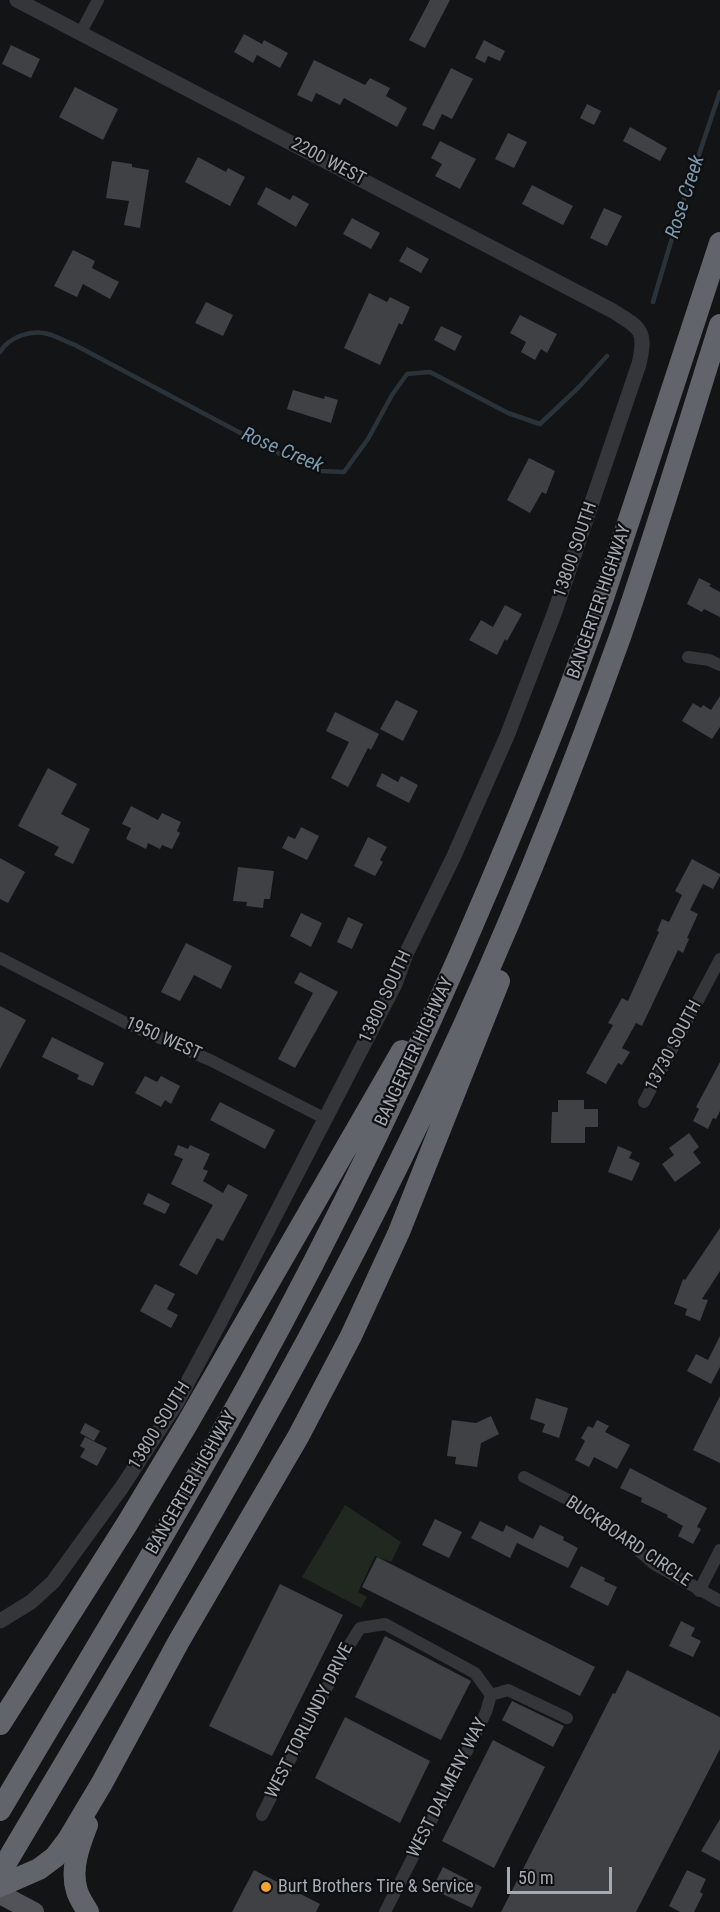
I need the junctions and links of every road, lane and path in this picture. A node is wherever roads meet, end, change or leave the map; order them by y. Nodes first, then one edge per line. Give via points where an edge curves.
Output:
1 (17, 0) edge
2 (98, 0) edge
3 (81, 33) junction
4 (720, 243) edge
5 (720, 325) edge
6 (637, 326) joint
7 (688, 657) dead end
8 (720, 665) edge
9 (544, 837) junction
10 (488, 891) junction
11 (0, 958) edge
12 (720, 959) edge
13 (644, 1102) dead end
14 (326, 1119) junction
15 (524, 1477) dead end
16 (720, 1550) edge
17 (699, 1591) junction
18 (720, 1601) edge
19 (0, 1621) edge
20 (491, 1695) junction
21 (567, 1718) dead end
22 (0, 1724) edge
23 (102, 1783) junction
24 (0, 1810) edge
25 (262, 1815) dead end
26 (0, 1873) edge
27 (0, 1886) edge
28 (0, 1894) edge
29 (34, 1912) edge
30 (88, 1912) edge
31 (386, 1912) edge

1 - 3 street, 2200 WEST
2 - 3 street
3 - 6 street, 2200 WEST
4 - 10 highway, BANGERTER HIGHWAY via 602,600
5 - 9 highway, BANGERTER HIGHWAY via 621,632
6 - 14 street, 13800 SOUTH via 642,344 639,364 554,614 507,736 395,984
7 - 8 street
9 - 23 highway via 499,982 371,1294 298,1437
9 - 26 highway, BANGERTER HIGHWAY via 443,1071 337,1285 217,1505
10 - 22 highway via 415,1029 187,1424
10 - 24 highway, BANGERTER HIGHWAY via 396,1094 294,1300 202,1466
11 - 14 street, 1950 WEST
12 - 13 street, 13730 SOUTH
14 - 19 street, 13800 SOUTH via 176,1404 53,1582
15 - 17 street, BUCKBOARD CIRCLE via 582,1507 654,1564
16 - 17 street
17 - 18 street, BUCKBOARD CIRCLE
20 - 21 street via 508,1690
20 - 25 street, WEST TORLUNDY DRIVE via 475,1673 385,1624 360,1628
20 - 31 street, WEST DALMENY WAY via 477,1731
23 - 27 highway via 55,1857 24,1877
23 - 30 highway via 74,1871 77,1891
28 - 29 main road

